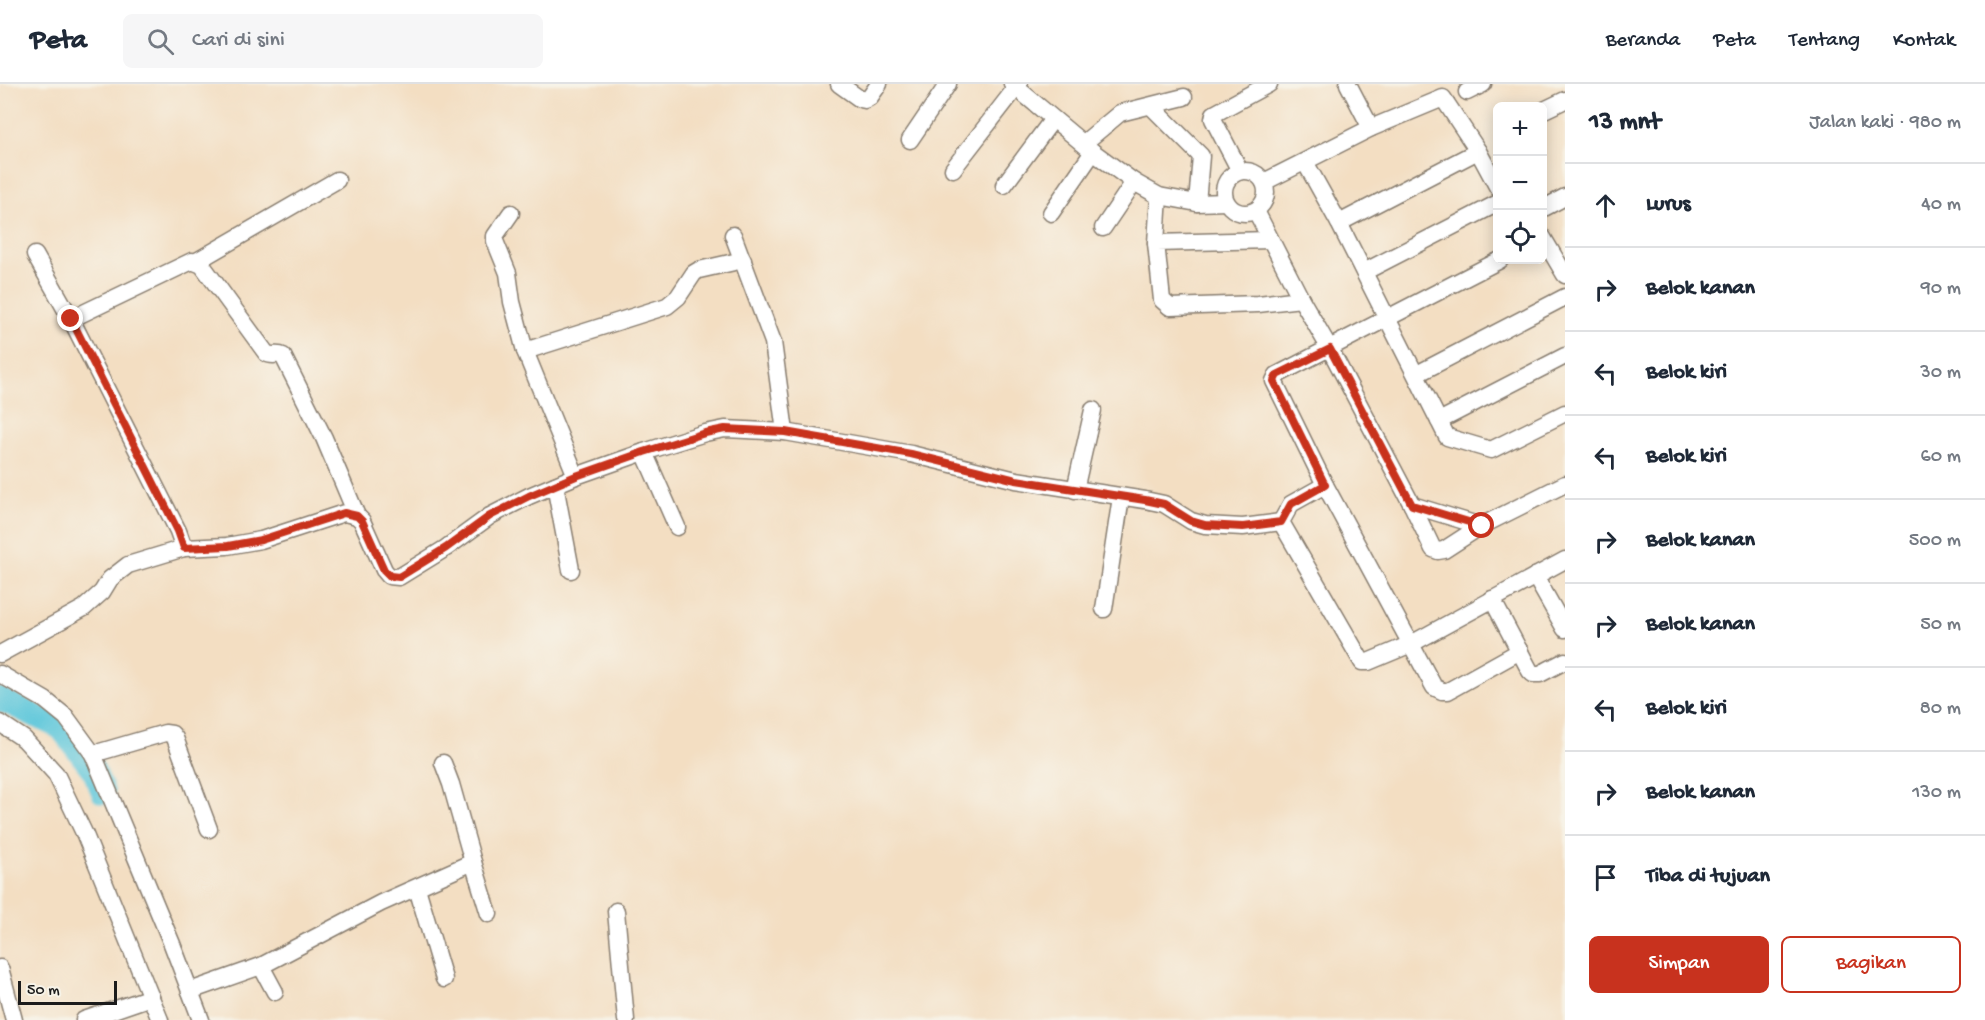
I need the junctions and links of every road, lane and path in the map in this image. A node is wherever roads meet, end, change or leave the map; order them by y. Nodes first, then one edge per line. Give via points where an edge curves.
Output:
1 (839, 84) edge
2 (879, 84) edge
3 (948, 84) edge
4 (1269, 84) edge
5 (1348, 84) edge
6 (1483, 84) edge
7 (1016, 85) edge
8 (1467, 92) dead end
9 (1184, 97) dead end
10 (1565, 100) edge
11 (1151, 106) junction
12 (1547, 109) edge
13 (1053, 119) junction
14 (1371, 128) junction
15 (910, 141) dead end
16 (1089, 147) junction
17 (1478, 151) junction
18 (1305, 162) junction
19 (953, 169) dead end
20 (1240, 171) junction
21 (337, 180) dead end
22 (1493, 180) edge
23 (1134, 182) junction
24 (1264, 182) junction
25 (1004, 185) dead end
26 (1159, 196) junction
27 (1565, 197) edge
28 (1226, 202) junction
29 (1197, 203) junction
30 (1493, 205) edge
31 (1547, 206) edge
32 (1256, 211) junction
33 (511, 213) dead end
34 (1051, 213) dead end
35 (1339, 223) junction
36 (1103, 228) dead end
37 (733, 235) dead end
38 (1270, 240) junction
39 (1156, 243) junction
40 (1547, 244) edge
41 (35, 255) dead end
42 (743, 260) junction
43 (197, 261) junction
44 (1493, 264) edge
45 (1364, 272) junction
46 (1565, 275) edge
47 (1565, 297) edge
48 (1301, 299) junction
49 (1388, 318) junction
50 (71, 319) junction
51 (1330, 349) junction
52 (525, 351) junction
53 (1565, 356) edge
54 (1417, 374) junction
55 (1093, 410) dead end
56 (1565, 413) edge
57 (1439, 421) junction
58 (785, 432) junction
59 (644, 452) junction
60 (576, 476) junction
61 (555, 484) junction
62 (1565, 484) edge
63 (1325, 485) junction
64 (1075, 490) junction
65 (1121, 497) junction
66 (1412, 505) junction
67 (357, 516) junction
68 (1273, 523) junction
69 (1482, 526) junction
70 (677, 527) dead end
71 (184, 548) junction
72 (1565, 560) edge
73 (571, 570) dead end
74 (1535, 576) junction
75 (1492, 599) junction
76 (1104, 609) dead end
77 (1565, 629) edge
78 (1411, 644) junction
79 (1520, 651) junction
80 (0, 654) edge
81 (1565, 661) edge
82 (0, 674) edge
83 (0, 723) edge
84 (93, 754) junction
85 (442, 763) dead end
86 (209, 829) dead end
87 (473, 862) junction
88 (417, 888) junction
89 (616, 911) dead end
90 (489, 914) dead end
91 (261, 966) junction
92 (0, 968) edge
93 (444, 979) dead end
94 (190, 991) junction
95 (275, 992) dead end
96 (151, 997) junction
97 (14, 1020) edge
98 (84, 1020) edge
99 (160, 1020) edge
100 (201, 1020) edge
101 (626, 1020) edge

1 - 2 street via 865,100
3 - 15 street
4 - 20 street via 1214,114
5 - 14 street
6 - 8 street
7 - 13 street
7 - 19 street
9 - 11 street
10 - 12 street
11 - 16 street via 1120,113
11 - 29 street via 1201,156
13 - 16 street
13 - 25 street
14 - 17 street via 1443,98
14 - 18 street
16 - 23 street
16 - 34 street
17 - 22 street
17 - 35 street
18 - 24 street
18 - 35 street
20 - 24 street via 1251,171
20 - 28 street via 1226,182
21 - 43 street
23 - 26 street
23 - 36 street
24 - 32 street via 1267,195
26 - 29 street
26 - 39 street
27 - 31 street
28 - 29 street
28 - 32 street via 1244,214
30 - 45 street
32 - 38 street
33 - 52 street via 495,241 508,273
35 - 45 street
37 - 42 street
38 - 39 street
38 - 48 street
39 - 48 street via 1162,300 1167,306
40 - 46 street
41 - 50 street
42 - 52 street via 694,273 667,306
42 - 58 street via 772,342
43 - 50 street
43 - 67 street via 266,352 283,356
44 - 49 street
45 - 49 street
47 - 54 street
48 - 51 street
49 - 51 street
49 - 54 street
50 - 71 street
51 - 63 street via 1277,375 1274,381
51 - 66 street
52 - 60 street
53 - 57 street
54 - 57 street
55 - 64 street
56 - 57 street via 1491,450 1451,439
58 - 59 street via 725,429
58 - 64 street via 911,454
59 - 60 street
59 - 70 street
60 - 61 street
61 - 67 street via 490,516 399,577 384,570
61 - 73 street
62 - 69 street
63 - 68 street via 1291,504
63 - 78 street
64 - 65 street
65 - 68 street via 1164,504 1205,525 1243,527
65 - 76 street
66 - 69 street
66 - 69 street via 1433,549 1438,551
67 - 71 street via 344,513 261,540
68 - 78 street via 1362,662
71 - 80 street via 128,565 84,608
72 - 74 street
74 - 75 street
74 - 77 street
75 - 78 street
75 - 79 street
78 - 79 street via 1434,687 1443,691
79 - 81 street via 1533,674
82 - 84 street via 66,717
83 - 96 street via 24,739 56,774
84 - 86 street via 172,734
84 - 94 street
85 - 87 street
87 - 88 street
87 - 90 street
88 - 91 street
88 - 93 street
89 - 101 street
91 - 94 street
91 - 95 street
92 - 97 street
94 - 100 street
96 - 98 street
96 - 99 street

